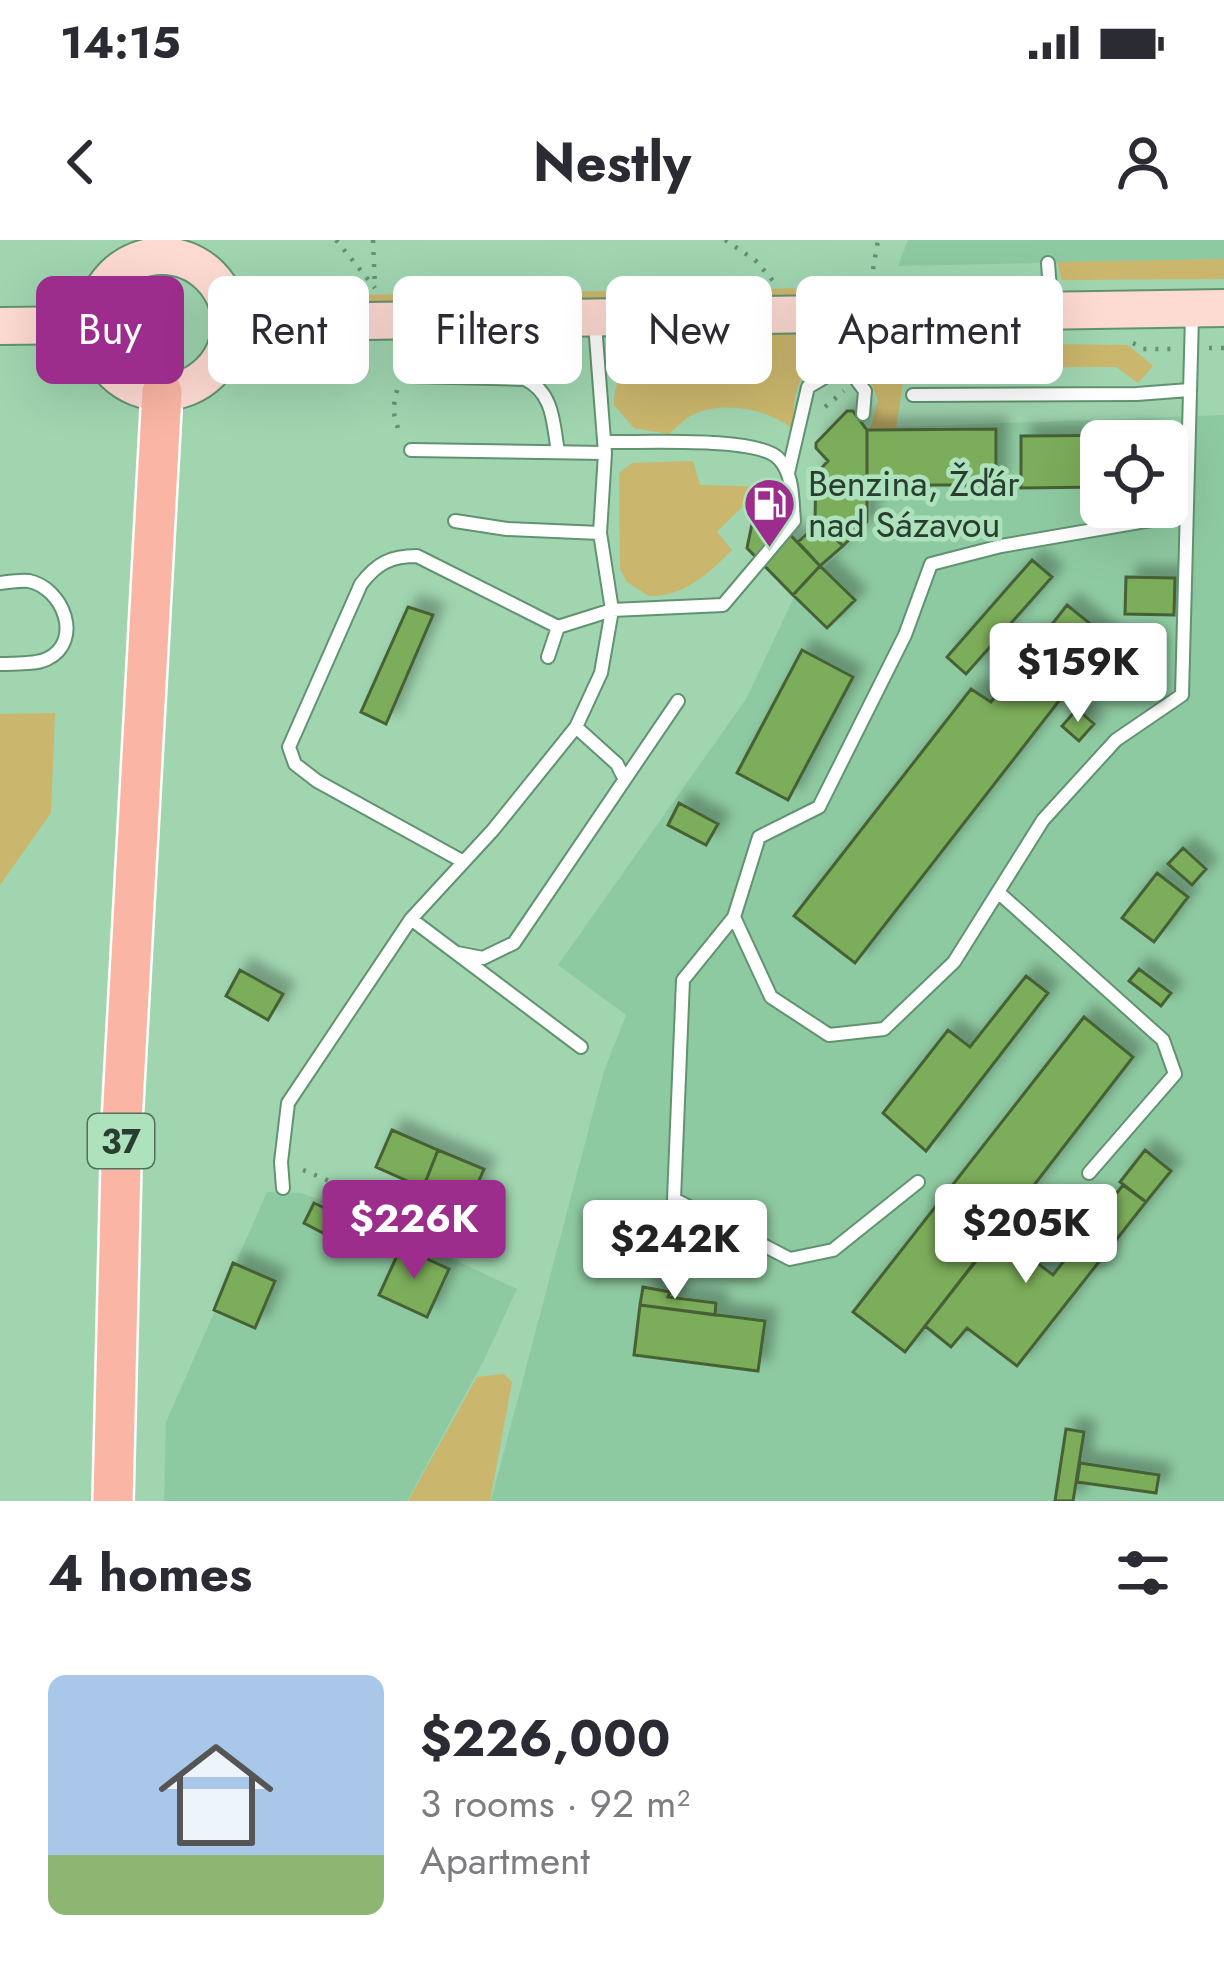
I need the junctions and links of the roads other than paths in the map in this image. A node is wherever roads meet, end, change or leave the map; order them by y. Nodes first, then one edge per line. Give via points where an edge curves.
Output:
1 (161, 244) edge
2 (1048, 263) dead end
3 (114, 276) edge
4 (211, 276) edge
5 (1049, 276) edge
6 (1208, 308) edge
7 (1063, 310) edge
8 (369, 311) edge
9 (796, 314) edge
10 (594, 317) junction
11 (36, 320) edge
12 (0, 326) edge
13 (208, 372) edge
14 (131, 384) edge
15 (536, 384) edge
16 (1189, 389) junction
17 (162, 392) junction
18 (913, 395) dead end
19 (862, 414) dead end
20 (1188, 431) edge
21 (605, 448) junction
22 (411, 450) road end
23 (558, 452) junction
24 (788, 472) junction
25 (455, 520) dead end
26 (1105, 528) edge
27 (1186, 528) edge
28 (600, 532) junction
29 (0, 583) edge
30 (612, 610) junction
31 (558, 628) junction
32 (548, 657) dead end
33 (0, 664) edge
34 (678, 701) dead end
35 (576, 727) junction
36 (623, 778) junction
37 (462, 861) junction
38 (998, 892) junction
39 (734, 916) junction
40 (411, 920) junction
41 (457, 953) junction
42 (581, 1047) dead end
43 (1089, 1173) dead end
44 (918, 1181) dead end
45 (283, 1188) dead end
46 (113, 1501) edge

1 - 3 main road
1 - 4 main road
2 - 5 lane
6 - 7 main road
6 - 16 lane
8 - 10 main road
9 - 10 main road
10 - 21 lane
11 - 12 main road
13 - 17 main road
14 - 17 main road
15 - 23 lane via 549,400
16 - 18 lane
16 - 20 lane
17 - 46 main road, 37 via 122,1122
19 - 24 lane via 867,401 857,380 835,371 808,387
21 - 23 lane
21 - 24 lane via 736,443 767,448
21 - 28 lane
22 - 23 lane
24 - 30 lane via 794,521 723,605
25 - 28 lane
26 - 39 lane via 931,564 905,635 819,807 759,837
27 - 38 lane via 1182,695 1116,740 1043,820
28 - 30 lane
29 - 33 lane via 47,589 59,599 66,635 61,650 43,661
30 - 31 lane
30 - 35 lane via 601,674
31 - 32 lane
31 - 37 lane via 417,556 386,560 361,584 289,747 295,764 317,781
34 - 36 lane
35 - 36 lane
35 - 37 lane
36 - 41 lane via 514,943 483,958
37 - 40 lane
38 - 39 lane via 954,962 884,1029 829,1035 771,998
38 - 43 lane via 1163,1040 1175,1074
39 - 44 lane via 682,980 674,1199 790,1259 833,1250
40 - 41 lane
40 - 45 lane via 287,1103
41 - 42 lane

